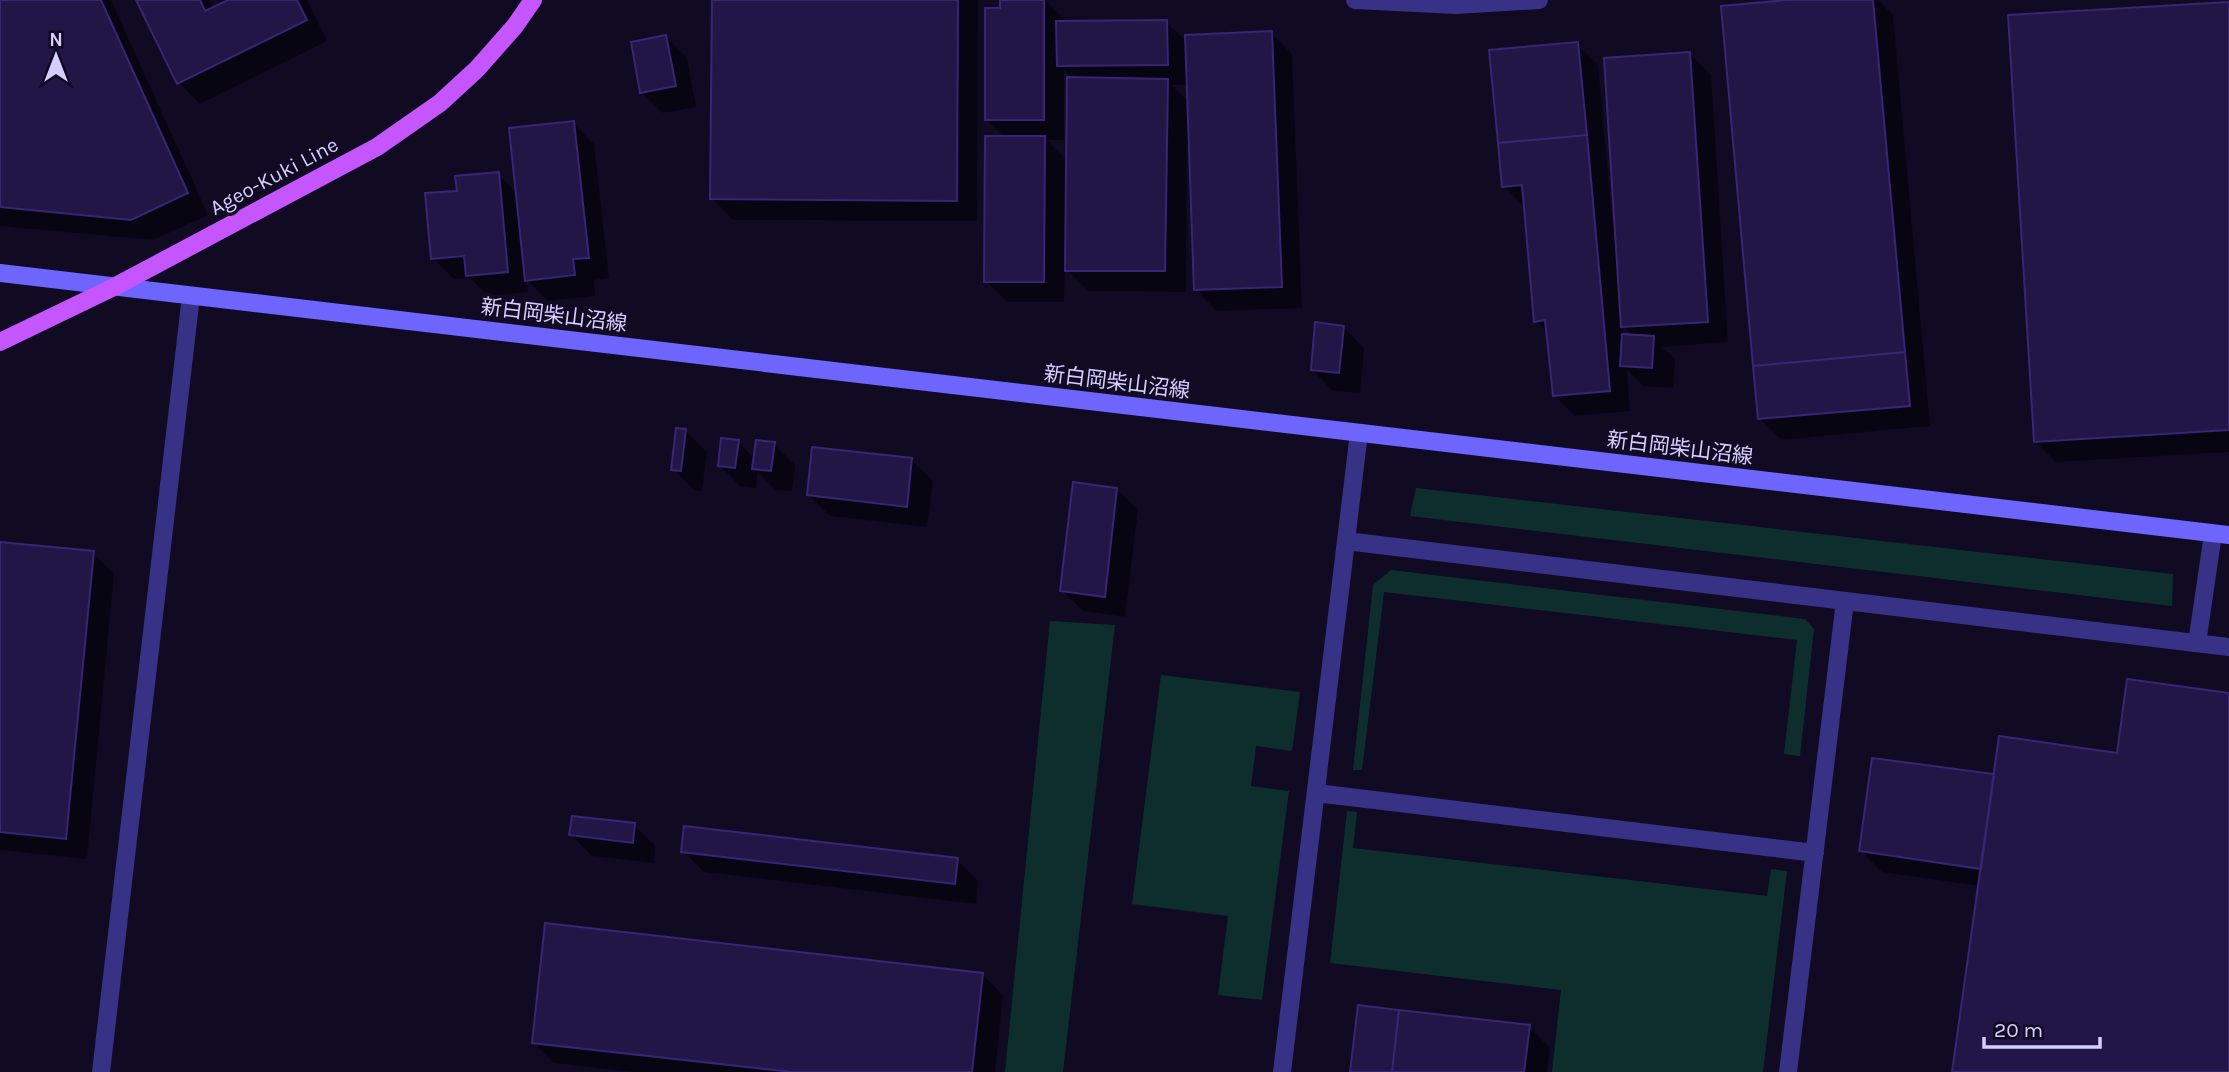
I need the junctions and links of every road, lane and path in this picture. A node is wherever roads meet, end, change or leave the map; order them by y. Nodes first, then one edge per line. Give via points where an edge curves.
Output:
1 (533, 0) edge
2 (1355, 0) edge
3 (1539, 0) edge
4 (0, 273) edge
5 (114, 287) junction
6 (191, 296) junction
7 (0, 342) edge
8 (1359, 433) junction
9 (2221, 535) edge
10 (1346, 541) junction
11 (1846, 601) junction
12 (2197, 643) junction
13 (2229, 647) edge
14 (1316, 793) junction
15 (1815, 853) junction
16 (101, 1072) edge
17 (1282, 1072) edge
18 (1788, 1072) edge

1 - 5 main road, Ageo-Kuki Line via 477,69 440,103 377,147
2 - 3 street via 1456,5
4 - 5 street, 新白岡柴山沼線
5 - 6 street, 新白岡柴山沼線
5 - 7 main road, Ageo-Kuki Line
6 - 8 street, 新白岡柴山沼線
6 - 16 street
8 - 9 street, 新白岡柴山沼線
8 - 10 street
9 - 12 street
10 - 11 street
10 - 14 street
11 - 12 street
11 - 15 street
12 - 13 street
14 - 15 street
14 - 17 street
15 - 18 street

